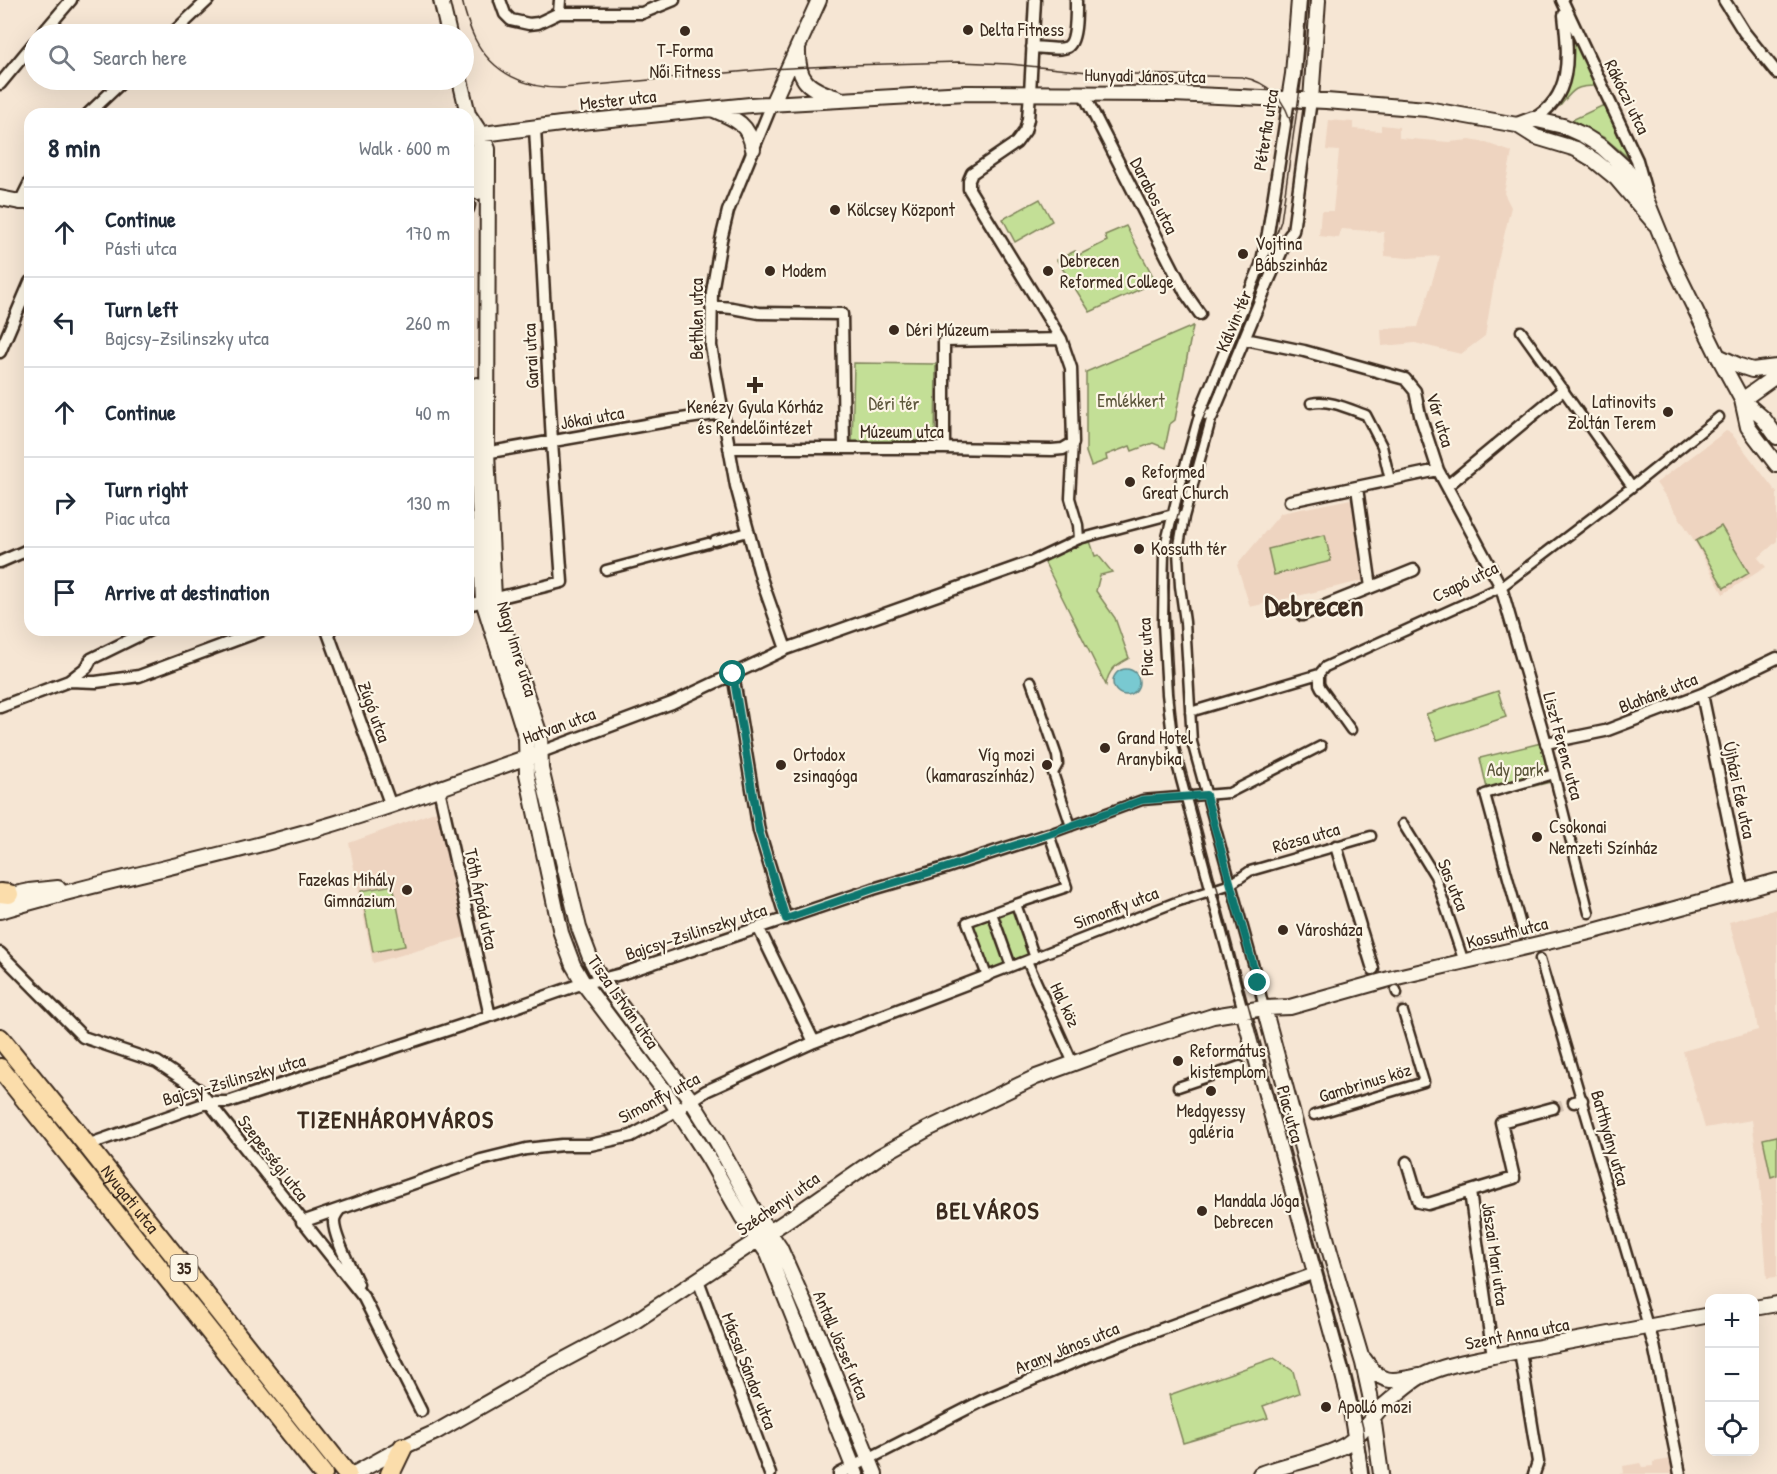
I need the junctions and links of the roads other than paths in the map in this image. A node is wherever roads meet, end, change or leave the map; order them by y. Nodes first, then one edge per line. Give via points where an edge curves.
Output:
1 (71, 0) edge
2 (208, 0) edge
3 (441, 0) edge
4 (500, 0) edge
5 (560, 0) edge
6 (674, 0) edge
7 (819, 0) edge
8 (1035, 0) edge
9 (1076, 0) edge
10 (1299, 0) edge
11 (1318, 0) edge
12 (1724, 0) edge
13 (1566, 2) edge
14 (560, 13) junction
15 (51, 24) edge
16 (183, 24) edge
17 (447, 24) edge
18 (798, 46) junction
19 (1032, 47) junction
20 (24, 55) edge
21 (1777, 73) edge
22 (0, 84) edge
23 (113, 90) edge
24 (462, 90) edge
25 (1030, 93) junction
26 (1083, 93) junction
27 (842, 99) junction
28 (1289, 99) junction
29 (1311, 100) junction
30 (772, 104) junction
31 (94, 108) edge
32 (467, 108) edge
33 (712, 109) junction
34 (1533, 119) junction
35 (1516, 125) junction
36 (535, 128) junction
37 (475, 135) edge
38 (753, 149) junction
39 (1620, 172) junction
40 (1, 201) edge
41 (24, 202) edge
42 (1650, 207) junction
43 (1655, 224) junction
44 (1261, 265) joint
45 (24, 296) edge
46 (711, 306) junction
47 (1200, 314) dead end
48 (1521, 331) dead end
49 (1061, 339) junction
50 (1245, 339) junction
51 (0, 352) edge
52 (1718, 356) junction
53 (1777, 367) edge
54 (1777, 375) edge
55 (1563, 390) junction
56 (1742, 400) junction
57 (1311, 403) dead end
58 (1200, 412) junction
59 (723, 413) junction
60 (1212, 416) junction
61 (1719, 417) dead end
62 (1777, 437) edge
63 (552, 442) junction
64 (1073, 443) junction
65 (729, 448) junction
66 (844, 448) junction
67 (944, 448) junction
68 (477, 454) edge
69 (1777, 465) edge
70 (1438, 470) junction
71 (1390, 480) junction
72 (1447, 486) junction
73 (1632, 487) junction
74 (1357, 488) junction
75 (1290, 501) dead end
76 (1173, 514) junction
77 (1184, 517) junction
78 (748, 532) junction
79 (1079, 539) junction
80 (1164, 550) joint
81 (1178, 551) joint
82 (24, 552) edge
83 (0, 562) edge
84 (1028, 563) joint
85 (606, 570) dead end
86 (1414, 570) dead end
87 (1371, 587) junction
88 (1501, 587) junction
89 (488, 600) junction
90 (474, 604) edge
91 (1302, 615) dead end
92 (137, 636) edge
93 (247, 636) edge
94 (329, 636) edge
95 (786, 649) junction
96 (1777, 658) edge
97 (733, 674) junction
98 (1319, 674) junction
99 (69, 681) junction
100 (1031, 681) dead end
101 (1702, 694) junction
102 (0, 707) edge
103 (1190, 712) junction
104 (1351, 730) dead end
105 (1546, 743) junction
106 (1321, 746) dead end
107 (541, 752) junction
108 (527, 757) junction
109 (1554, 774) junction
110 (439, 789) junction
111 (1186, 795) junction
112 (1206, 795) junction
113 (391, 806) junction
114 (1403, 824) dead end
115 (1071, 826) junction
116 (1049, 834) junction
117 (1371, 836) dead end
118 (1336, 846) junction
119 (1777, 881) edge
120 (1231, 884) junction
121 (90, 885) junction
122 (1211, 890) junction
123 (1743, 891) junction
124 (3, 895) edge
125 (1016, 904) junction
126 (0, 911) edge
127 (992, 913) junction
128 (1589, 914) dead end
129 (786, 919) junction
130 (759, 929) junction
131 (1522, 929) dead end
132 (0, 953) edge
133 (1031, 959) junction
134 (1540, 959) dead end
135 (1464, 962) junction
136 (1011, 966) junction
137 (1373, 969) dead end
138 (987, 976) junction
139 (602, 979) junction
140 (584, 984) junction
141 (1263, 1008) junction
142 (1243, 1011) junction
143 (1403, 1012) tunnel mouth
144 (490, 1016) junction
145 (0, 1038) edge
146 (814, 1042) junction
147 (1073, 1063) junction
148 (1236, 1067) dead end
149 (0, 1068) edge
150 (1178, 1087) dead end
151 (691, 1100) junction
152 (209, 1102) junction
153 (1553, 1108) tunnel mouth
154 (677, 1109) junction
155 (1314, 1115) dead end
156 (87, 1145) junction
157 (1407, 1162) dead end
158 (1470, 1192) junction
159 (340, 1209) junction
160 (302, 1222) junction
161 (763, 1236) junction
162 (1315, 1273) junction
163 (698, 1280) junction
164 (364, 1298) junction
165 (1777, 1304) edge
166 (1759, 1307) edge
167 (1705, 1316) edge
168 (1648, 1326) junction
169 (1520, 1352) junction
170 (1360, 1354) junction
171 (1493, 1356) junction
172 (1421, 1376) junction
173 (422, 1411) dead end
174 (1373, 1417) junction
175 (1356, 1443) junction
176 (404, 1447) junction
177 (868, 1458) junction
178 (854, 1470) edge
179 (1380, 1470) edge
180 (323, 1474) edge
181 (347, 1474) edge
182 (354, 1474) edge
183 (390, 1474) edge
184 (770, 1474) edge
185 (839, 1474) edge
186 (875, 1474) edge
187 (1260, 1474) edge
188 (1361, 1474) edge
189 (1534, 1474) edge
190 (1680, 1474) edge

1 - 15 street
2 - 16 street
3 - 17 street
4 - 14 street via 505,14 520,24 538,23
5 - 14 street
6 - 14 street via 642,13
7 - 18 street, Bethlen utca
8 - 19 street
9 - 19 street via 1074,40 1069,46
10 - 28 street, Péterfia utca
11 - 29 street
12 - 21 street via 1743,32
13 - 34 street, Rákóczi utca via 1567,71 1554,101
13 - 42 street, Rákóczi utca via 1637,160
18 - 27 street via 802,79
18 - 30 street, Bethlen utca
19 - 25 street
20 - 22 street
23 - 31 street
24 - 32 street
25 - 26 street, Hunyadi János utca
25 - 27 street, Hunyadi János utca
25 - 49 street via 1022,137 972,173 969,189
26 - 28 street, Hunyadi János utca
26 - 47 street, Darabos utca via 1186,294
27 - 30 street, Hunyadi János utca
28 - 29 street, Hunyadi János utca
28 - 44 street, Péterfia utca
29 - 35 street, Hunyadi János utca via 1427,110
29 - 50 street, Kálvin tér via 1293,231
30 - 33 street, Mester utca
30 - 38 street, Bethlen utca
33 - 36 street, Mester utca
33 - 38 street via 744,127
34 - 35 street, Hunyadi János utca
34 - 39 street via 1583,135 1602,147
35 - 39 street, Hunyadi János utca via 1536,137 1576,148
36 - 37 street, Mester utca
36 - 63 street, Garai utca
37 - 68 street, Nagy Imre utca
38 - 46 street, Bethlen utca via 728,211 715,266
39 - 42 street, Rákóczi utca via 1642,189
39 - 43 street, Rákóczi utca
40 - 41 street
42 - 43 street, Rákóczi utca
43 - 52 street, Rákóczi utca
44 - 58 street, Kálvin tér
45 - 51 street
46 - 59 street, Bethlen utca via 711,346
46 - 66 street via 759,313 842,314
48 - 55 street
49 - 64 street via 1071,368
49 - 67 street via 944,340
50 - 60 street, Kálvin tér
50 - 70 street, Vár utca via 1405,379 1415,391
52 - 53 street via 1752,370
52 - 56 street, Rákóczi utca
54 - 56 street
55 - 72 street
55 - 73 street
56 - 62 street
56 - 69 street via 1748,427
57 - 71 street via 1331,403 1366,415 1382,446
58 - 60 street
58 - 76 street, Kálvin tér
59 - 63 street, Jókai utca
59 - 65 street, Bethlen utca
60 - 77 street, Kálvin tér
61 - 73 street, Csapó utca
63 - 68 street, Jókai utca
63 - 89 street, Garai utca via 562,582
64 - 67 street, Múzeum utca via 1052,450
64 - 79 street via 1070,498
65 - 66 street, Múzeum utca
65 - 78 street, Bethlen utca
66 - 67 street, Múzeum utca
68 - 89 street, Nagy Imre utca
70 - 71 street
70 - 72 street, Vár utca
71 - 74 street
72 - 88 street, Vár utca
73 - 88 street, Csapó utca
74 - 75 street
74 - 87 street
76 - 77 street
76 - 79 street
76 - 80 street, Kálvin tér
77 - 81 street, Kálvin tér
78 - 85 street
78 - 95 street, Bethlen utca
79 - 84 street
80 - 111 street, Piac utca via 1167,694 1173,744
81 - 103 street, Piac utca
82 - 83 street
84 - 95 street, Hatvan utca
86 - 87 street
87 - 91 street
88 - 98 street, Csapó utca via 1325,667
88 - 105 street, Liszt Ferenc utca
89 - 90 street
89 - 107 street, Nagy Imre utca via 540,735
89 - 108 street, Nagy Imre utca via 526,738
92 - 99 street via 91,659 87,668
93 - 99 street via 139,676
94 - 113 street, Zúgó utca
95 - 97 street, Hatvan utca
96 - 101 street, Blaháné utca
97 - 107 street, Hatvan utca via 662,707
97 - 129 street via 759,831
98 - 103 street, Csapó utca
98 - 104 street via 1321,688
99 - 102 street
100 - 115 street via 1057,756 1053,774
101 - 105 street, Blaháné utca via 1605,730
101 - 123 street, Újházi Ede utca
103 - 112 street, Piac utca via 1192,742
105 - 109 street, Liszt Ferenc utca
106 - 112 street, Bajcsy-Zsilinszky utca via 1228,793
107 - 108 street, Hatvan utca
107 - 139 street, Tisza István utca via 541,769 579,928
108 - 110 street, Hatvan utca
108 - 140 street, Tisza István utca via 527,774 561,933
109 - 128 street, Liszt Ferenc utca
109 - 131 street via 1485,794
110 - 113 street, Hatvan utca
110 - 144 street, Tóth Árpád utca
111 - 112 street, Bajcsy-Zsilinszky utca
111 - 115 street, Bajcsy-Zsilinszky utca via 1142,800
111 - 122 street, Piac utca
112 - 120 street, Piac utca
113 - 121 street, Hatvan utca via 293,836
114 - 135 street, Sas utca via 1435,876
115 - 116 street, Bajcsy-Zsilinszky utca
116 - 125 street via 1067,887
116 - 129 street, Bajcsy-Zsilinszky utca
117 - 118 street, Rózsa utca
118 - 120 street, Rózsa utca via 1251,871
118 - 137 street
119 - 123 street, Kossuth utca
120 - 122 street, Rózsa utca
120 - 141 street, Piac utca
121 - 124 street, Hatvan utca
121 - 126 street, Hatvan utca
122 - 133 street, Simonffy utca
122 - 142 street, Piac utca
123 - 135 street, Kossuth utca
125 - 127 street
125 - 133 street, Hal köz
127 - 136 street
127 - 138 street via 967,922
129 - 130 street, Bajcsy-Zsilinszky utca
130 - 139 street, Bajcsy-Zsilinszky utca
130 - 146 street
132 - 152 street, Szepességi utca via 82,1037 157,1062 199,1090
133 - 136 street
133 - 147 street, Hal köz
134 - 168 street, Batthyány utca via 1578,1101
135 - 141 street, Kossuth utca via 1290,1007
136 - 138 street
138 - 146 street, Simonffy utca
139 - 140 street, Bajcsy-Zsilinszky utca
139 - 151 street, Tisza István utca
140 - 144 street, Bajcsy-Zsilinszky utca
140 - 154 street, Tisza István utca
141 - 142 street, Kossuth utca
141 - 170 street, Piac utca
142 - 147 street, Széchenyi utca via 1213,1016
142 - 162 street, Piac utca
143 - 155 street, Gambrinus köz via 1424,1082
144 - 152 street, Bajcsy-Zsilinszky utca via 228,1102
145 - 156 main road, Nyugati utca / 35
146 - 151 street, Simonffy utca
147 - 161 street, Széchenyi utca via 1036,1077 880,1156
148 - 150 street
149 - 180 main road, Nyugati utca / 35
151 - 154 street, Simonffy utca
151 - 161 street, Tisza István utca via 754,1210
152 - 156 street, Bajcsy-Zsilinszky utca
152 - 160 street, Szepességi utca
153 - 158 street via 1501,1122 1514,1178
154 - 159 street, Simonffy utca via 631,1136 590,1145 526,1149 481,1160
154 - 161 street, Tisza István utca
156 - 181 main road, Nyugati utca / 35
157 - 158 street via 1419,1202 1428,1204
158 - 171 street, Jászai Mari utca
159 - 160 street, Simonffy utca
159 - 164 street, Szepességi utca via 335,1215 336,1232
160 - 164 street, Szepességi utca
161 - 163 street, Széchenyi utca
161 - 177 street, Antall József utca via 780,1248
161 - 178 street, Antall József utca
162 - 175 street, Piac utca via 1341,1367
162 - 177 street, Arany János utca via 1091,1355 984,1400
163 - 176 street, Széchenyi utca via 631,1324
163 - 184 street, Mácsai Sándor utca
164 - 173 street, Szepességi utca
165 - 166 street
167 - 168 street, Szent Anna utca
168 - 169 street, Szent Anna utca
168 - 190 street
169 - 171 street, Szent Anna utca
169 - 189 street via 1538,1462
170 - 172 street via 1380,1377 1395,1381
170 - 174 street, Piac utca
171 - 172 street, Szent Anna utca
172 - 174 street, Szent Anna utca
174 - 175 street, Szent Anna utca
174 - 179 street, Piac utca
175 - 179 street
175 - 187 street
175 - 188 street, Piac utca
176 - 182 street, Széchenyi utca
176 - 183 main road
177 - 178 street, Arany János utca
177 - 186 street, Antall József utca
178 - 185 street, Arany János utca

